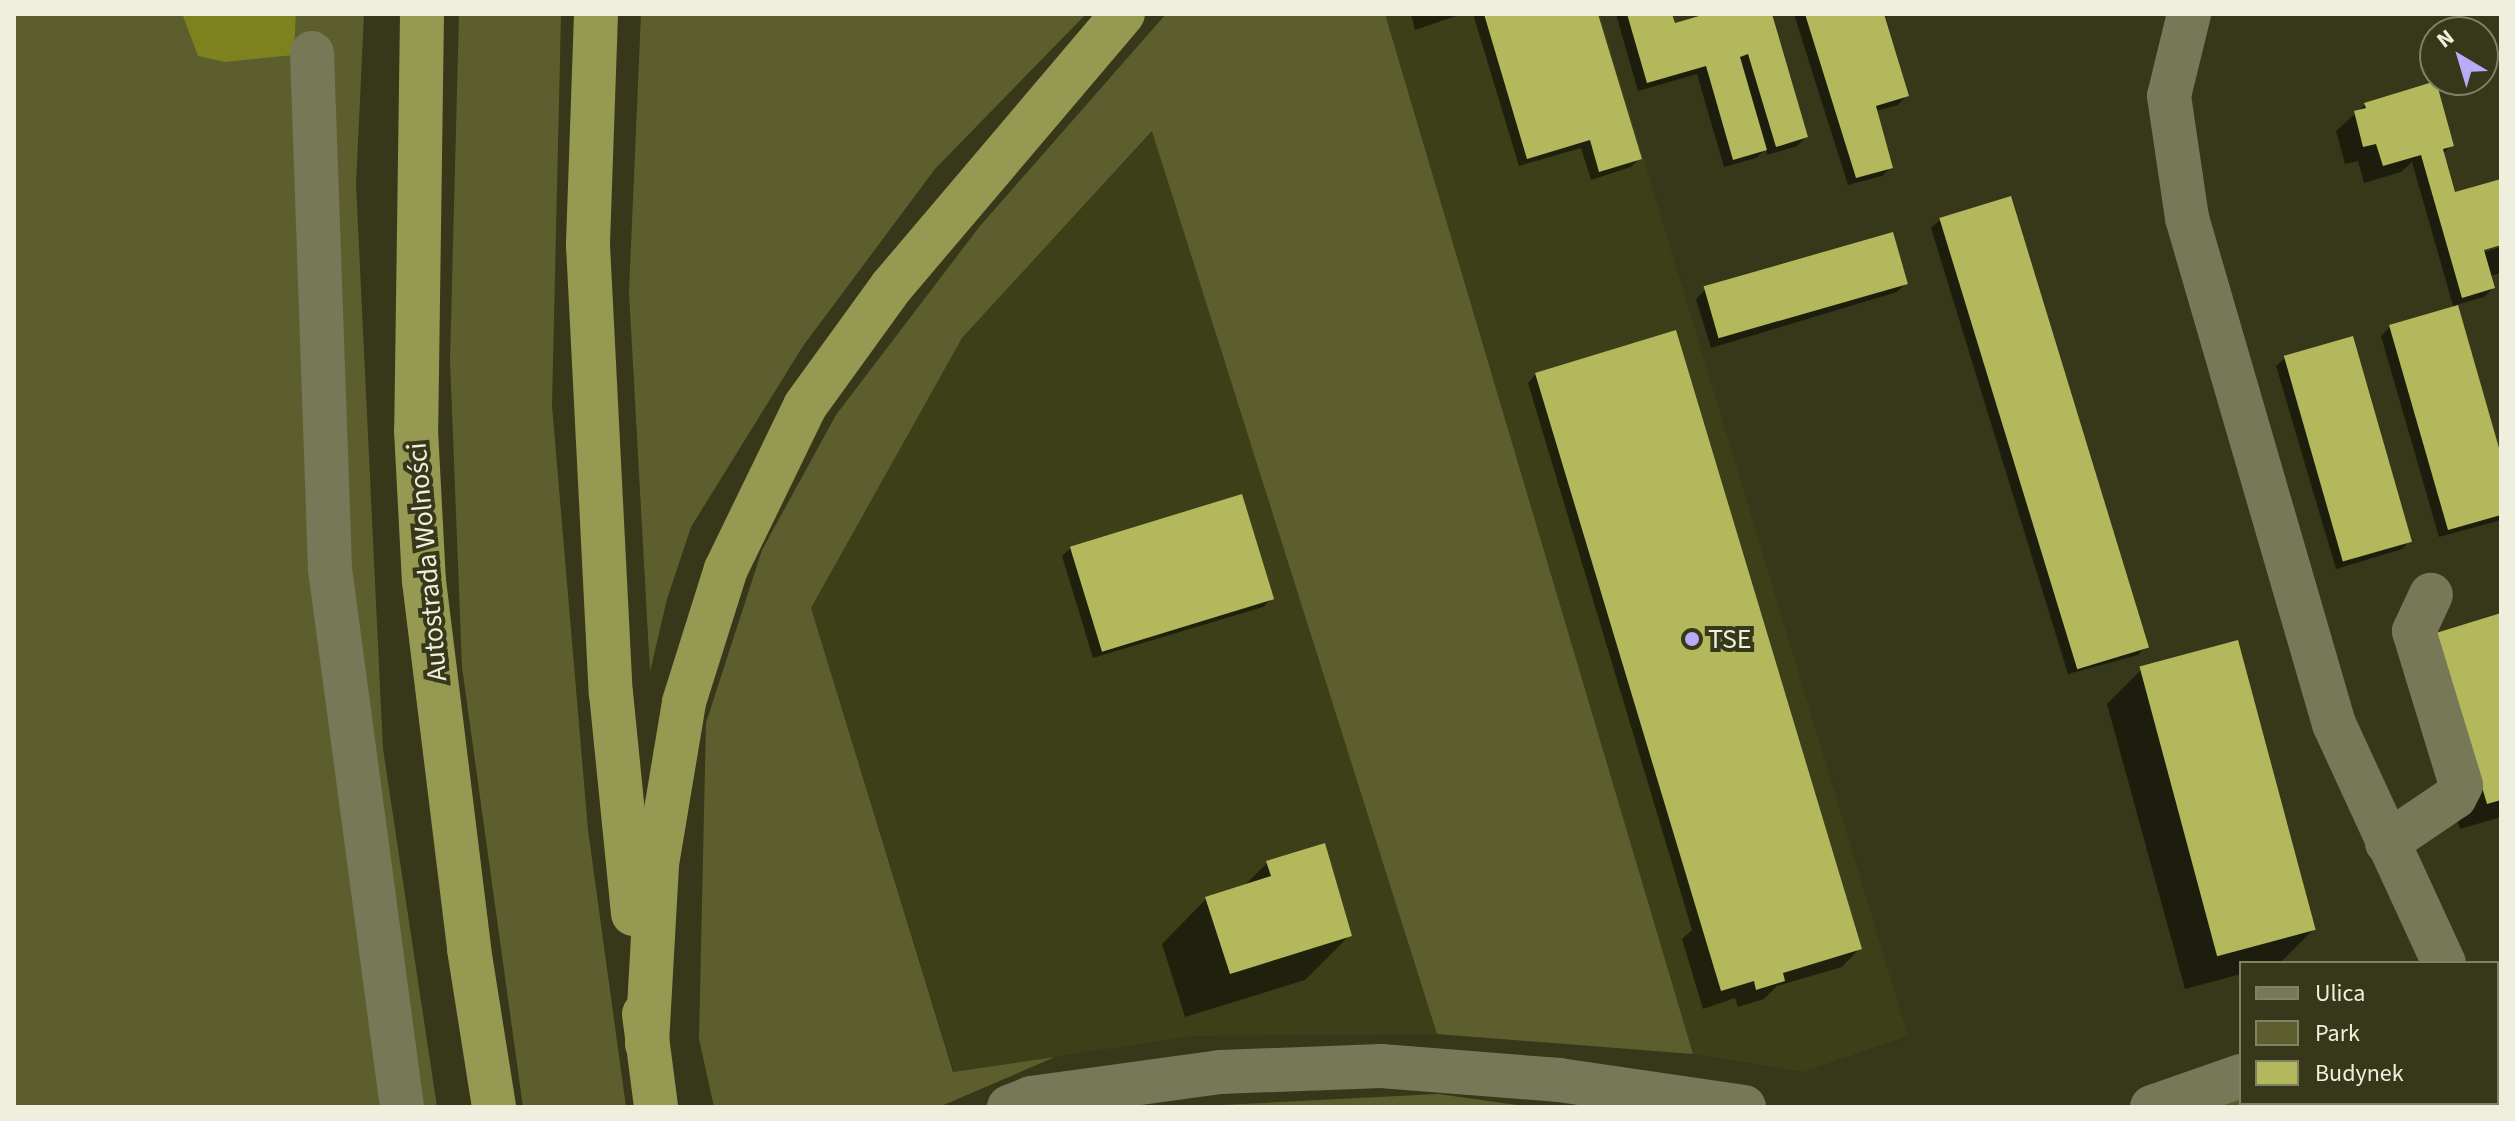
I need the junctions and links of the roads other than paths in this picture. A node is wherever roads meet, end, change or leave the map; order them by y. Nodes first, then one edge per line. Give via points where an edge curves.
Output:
1 (422, 14) edge
2 (596, 14) edge
3 (1123, 14) edge
4 (2189, 14) edge
5 (312, 53) dead end
6 (2431, 595) dead end
7 (2387, 843) junction
8 (2443, 961) edge
9 (647, 1044) junction
10 (2239, 1077) edge
11 (402, 1107) edge
12 (494, 1107) edge
13 (656, 1107) edge
14 (1009, 1107) edge
15 (1744, 1107) edge
16 (2152, 1107) edge

1 - 12 highway, Autostrada Wolności via 416,430 424,581
2 - 9 highway via 588,245 611,693
3 - 9 highway via 892,286 805,406 726,569 684,702 662,835
4 - 7 lane via 2169,96 2187,218 2334,724
5 - 11 lane via 330,569
6 - 7 lane via 2414,631 2461,785 2455,797
7 - 8 lane
9 - 13 highway
10 - 16 lane
14 - 15 lane via 1031,1098 1220,1072 1381,1066 1559,1080

